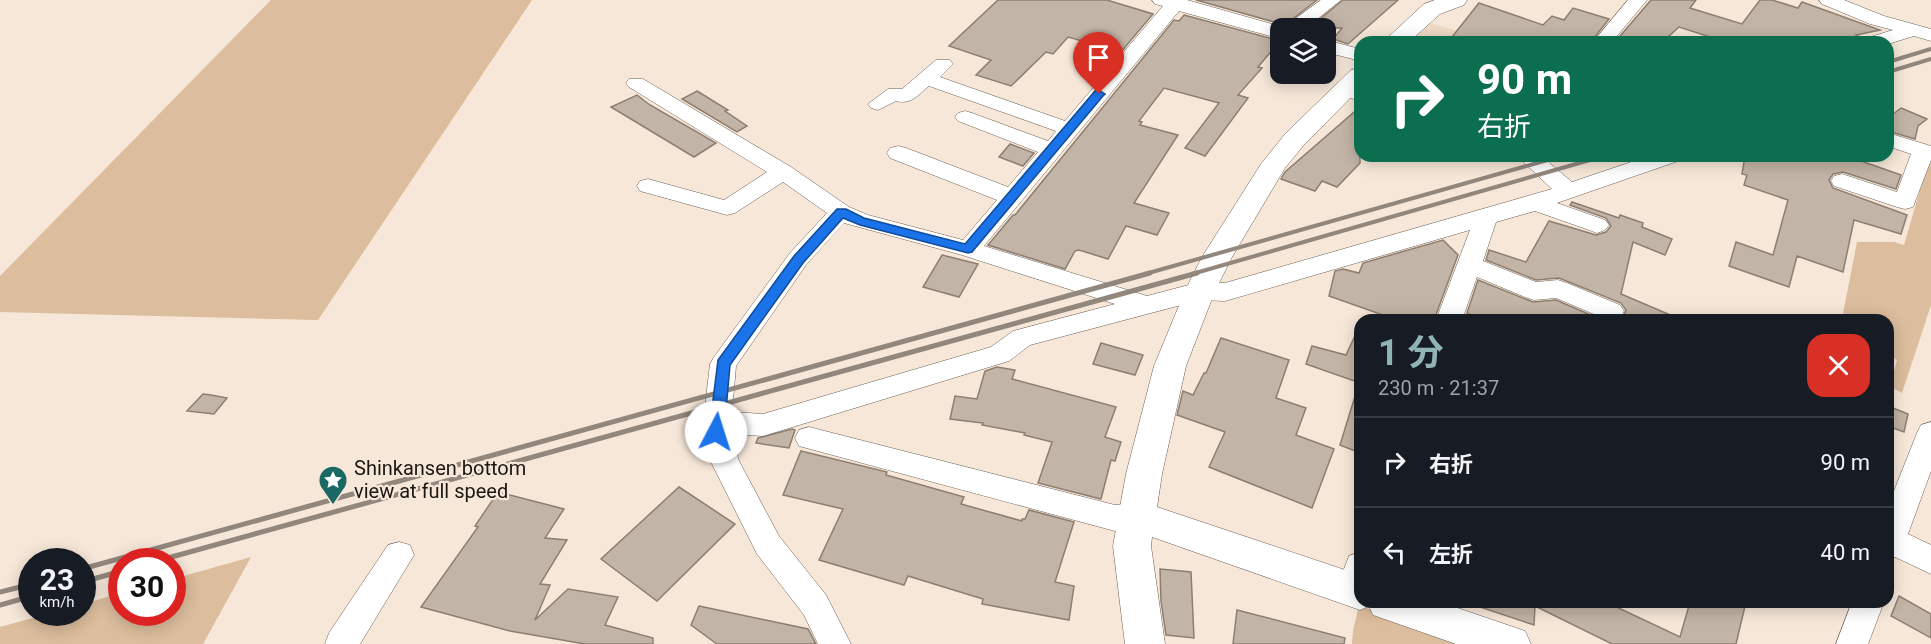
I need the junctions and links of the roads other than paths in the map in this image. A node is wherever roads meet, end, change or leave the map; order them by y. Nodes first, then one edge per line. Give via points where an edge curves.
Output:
1 (1332, 0) edge
2 (1456, 0) edge
3 (1638, 0) edge
4 (1828, 0) edge
5 (1171, 1) edge
6 (1308, 18) edge
7 (1270, 30) edge
8 (1923, 32) edge
9 (1401, 36) edge
10 (1608, 36) edge
11 (1894, 38) edge
12 (1336, 49) edge
13 (1354, 53) edge
14 (943, 64) dead end
15 (926, 78) junction
16 (636, 83) dead end
17 (1354, 88) edge
18 (878, 104) dead end
19 (965, 117) dead end
20 (1069, 129) junction
21 (1894, 140) edge
22 (1926, 146) edge
23 (1052, 150) junction
24 (907, 161) dead end
25 (1535, 162) edge
26 (1653, 162) edge
27 (783, 172) junction
28 (1842, 181) dead end
29 (1568, 190) junction
30 (658, 194) dead end
31 (1011, 198) junction
32 (1538, 201) junction
33 (841, 212) junction
34 (1487, 216) junction
35 (1597, 225) dead end
36 (968, 249) junction
37 (1469, 266) junction
38 (1200, 291) junction
39 (1146, 305) junction
40 (1451, 314) edge
41 (1609, 314) edge
42 (717, 422) junction
43 (1931, 433) edge
44 (809, 438) dead end
45 (1136, 516) junction
46 (1894, 529) edge
47 (1894, 544) edge
48 (399, 555) dead end
49 (1931, 560) edge
50 (1354, 585) edge
51 (1417, 608) edge
52 (1866, 608) edge
53 (341, 644) edge
54 (835, 644) edge
55 (1145, 644) edge
56 (1510, 644) edge
57 (1852, 644) edge

1 - 6 street
2 - 9 street via 1432,9
3 - 10 street
4 - 8 street via 1877,20
5 - 7 street
5 - 20 street
8 - 11 street
12 - 13 street
14 - 15 street
15 - 18 street via 904,97 895,93
15 - 20 street
16 - 27 street
17 - 38 street via 1294,140 1274,164
19 - 23 street
20 - 23 street
21 - 22 street
22 - 28 street via 1905,202
23 - 31 street
24 - 31 street
25 - 29 street
26 - 29 street
27 - 30 street via 719,214
27 - 33 street
29 - 32 street
31 - 36 street
32 - 34 street
32 - 35 street
33 - 36 street
33 - 42 street via 798,260 723,364
34 - 37 street
34 - 38 street via 1225,292
36 - 39 street
37 - 40 street
37 - 41 street via 1534,291 1558,289 1611,311
38 - 39 street
38 - 45 street via 1170,366
39 - 42 street via 1022,338 1000,354 763,425
42 - 54 street via 724,462 744,501 768,545 816,605
43 - 46 street
44 - 45 street via 979,492 1115,518
45 - 50 street
45 - 55 street via 1132,546
47 - 49 street
48 - 53 street
51 - 56 street
52 - 57 street

